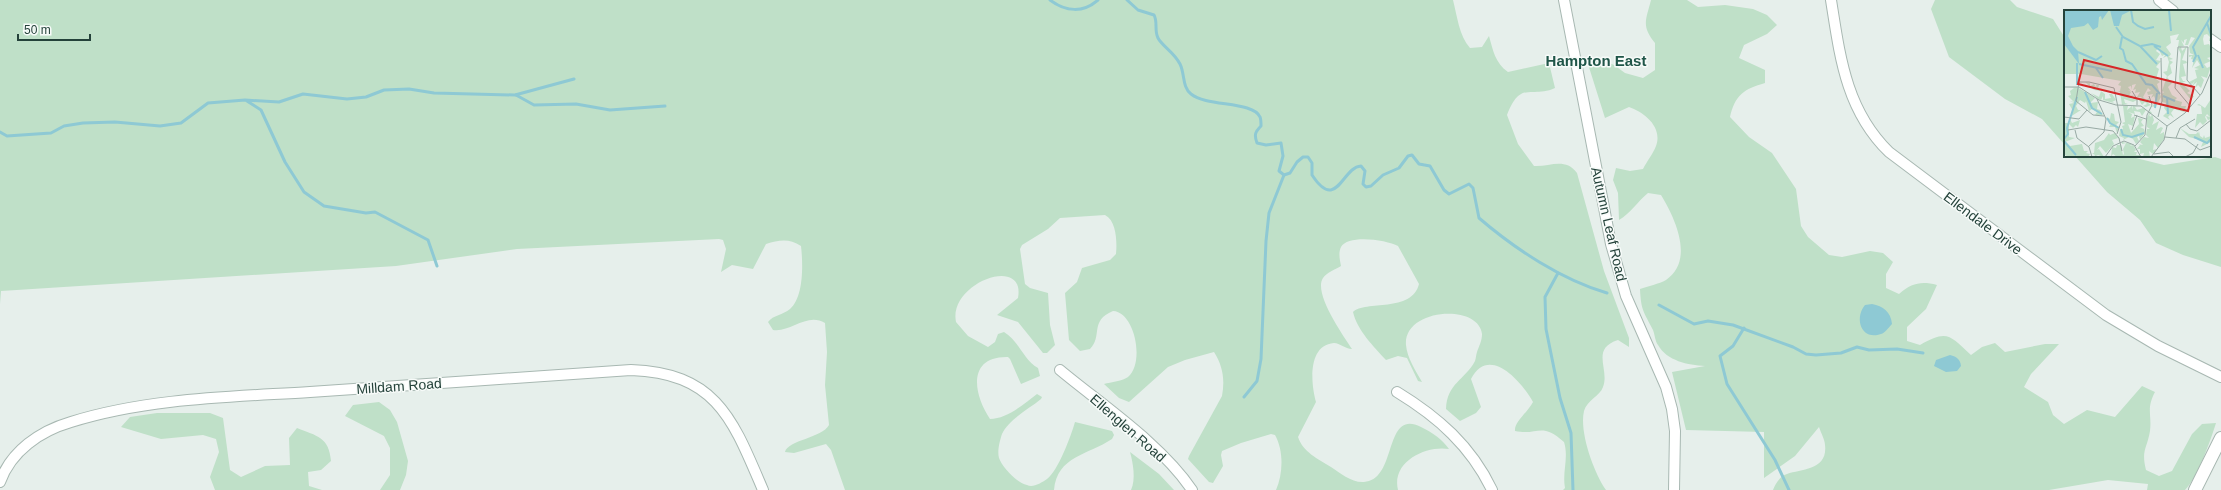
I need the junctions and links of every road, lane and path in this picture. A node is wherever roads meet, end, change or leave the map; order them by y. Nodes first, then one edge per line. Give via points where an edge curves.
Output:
1 (1564, 0) edge
2 (1831, 0) edge
3 (2159, 0) edge
4 (2173, 10) edge
5 (2211, 40) edge
6 (2221, 47) edge
7 (1060, 370) dead end
8 (2221, 377) edge
9 (1397, 392) dead end
10 (2221, 438) edge
11 (0, 482) edge
12 (763, 490) edge
13 (1192, 490) edge
14 (1492, 490) edge
15 (1674, 490) edge
16 (2195, 490) edge

1 - 15 street, Autumn Leaf Road via 1611,244 1626,296 1666,387 1672,409
2 - 8 street, Ellendale Drive via 1841,61 1852,99 1867,126 1889,152 2106,315 2158,346
3 - 4 street
5 - 6 street
7 - 13 street, Ellenglen Road via 1150,444 1177,470
9 - 14 street via 1440,421 1463,444
10 - 16 street
11 - 12 street, Milldam Road via 12,458 28,443 47,432 70,422 164,403 631,370 668,374 686,380 703,390 731,419

